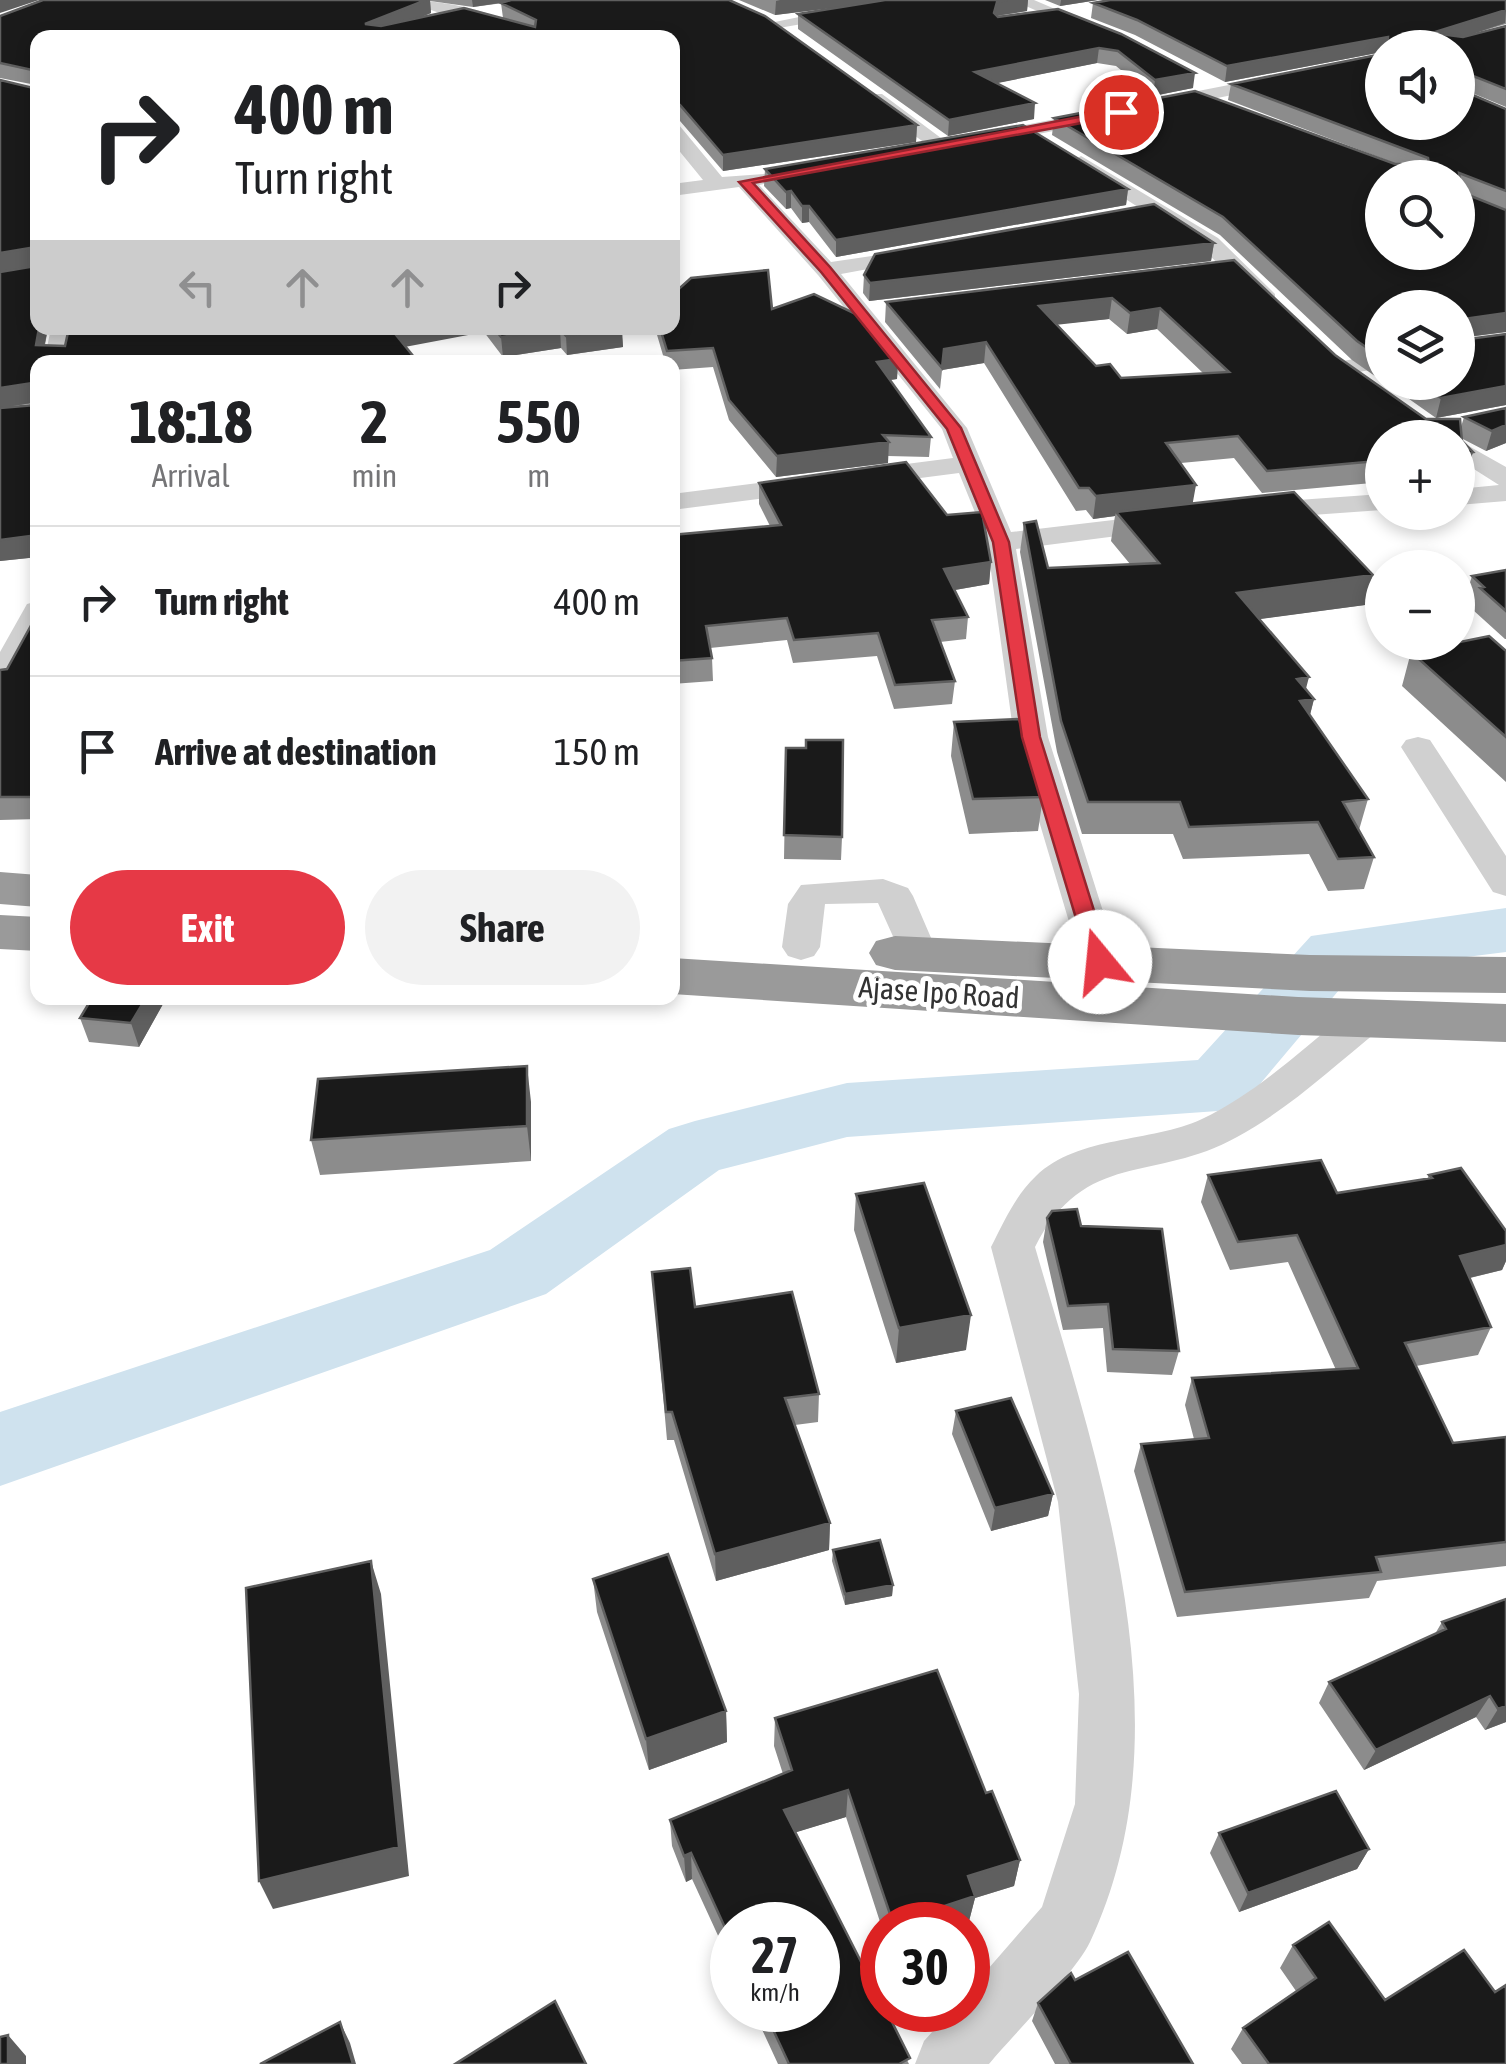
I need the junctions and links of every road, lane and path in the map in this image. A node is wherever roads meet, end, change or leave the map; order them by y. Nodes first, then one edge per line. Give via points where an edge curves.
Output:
1 (1020, 0) edge
2 (422, 1) edge
3 (510, 8) edge
4 (870, 8) edge
5 (1096, 11) edge
6 (469, 15) junction
7 (1062, 18) junction
8 (1017, 23) edge
9 (419, 24) edge
10 (507, 30) edge
11 (1110, 36) edge
12 (801, 43) edge
13 (1365, 66) edge
14 (864, 90) edge
15 (1025, 131) junction
16 (680, 135) edge
17 (943, 147) junction
18 (907, 153) edge
19 (799, 172) edge
20 (732, 183) junction
21 (680, 189) edge
22 (1157, 210) junction
23 (1118, 216) edge
24 (942, 248) edge
25 (1235, 269) junction
26 (826, 270) junction
27 (1196, 274) edge
28 (899, 308) edge
29 (859, 313) junction
30 (1288, 318) edge
31 (1365, 361) edge
32 (1365, 386) edge
33 (1475, 448) edge
34 (965, 464) junction
35 (1506, 479) edge
36 (1506, 493) edge
37 (1475, 496) edge
38 (680, 501) edge
39 (1365, 503) edge
40 (1224, 515) edge
41 (1188, 519) edge
42 (1001, 542) junction
43 (30, 625) edge
44 (0, 682) edge
45 (1418, 747) dead end
46 (1506, 884) edge
47 (0, 888) edge
48 (30, 890) edge
49 (0, 932) edge
50 (30, 934) edge
51 (680, 939) edge
52 (1100, 962) junction
53 (1506, 975) edge
54 (680, 977) edge
55 (1304, 994) junction
56 (1372, 997) junction
57 (1506, 1023) edge
58 (947, 2064) edge

1 - 7 street
2 - 6 street
3 - 6 street
4 - 12 street via 766,21
5 - 7 street
6 - 9 street
6 - 10 street
7 - 8 street
7 - 11 street
13 - 15 street via 1228,102 1194,87
14 - 17 street
15 - 17 street
15 - 22 street
16 - 20 street
17 - 18 street
19 - 20 street
20 - 21 street
20 - 26 street
22 - 23 street
22 - 25 street via 1210,243
24 - 26 street
25 - 27 street
25 - 30 street
26 - 29 street
28 - 29 street
29 - 34 street via 954,428
31 - 32 street via 1334,362
33 - 35 street
34 - 38 street
34 - 42 street
36 - 37 street
39 - 40 street
41 - 42 street
42 - 52 street via 1031,737
43 - 44 street
45 - 46 street
47 - 48 highway
49 - 50 highway
51 - 52 highway, Ajase Ipo Road
52 - 55 highway, Ajase Ipo Road
53 - 56 highway, Ajase Ipo Road
54 - 55 highway, Ajase Ipo Road via 1200,1010
55 - 56 highway, Ajase Ipo Road
56 - 57 highway, Ajase Ipo Road
56 - 58 street via 1222,1126 1181,1146 1078,1166 1028,1210 1013,1246 1083,1502 1107,1694 1104,1804 1067,1925

